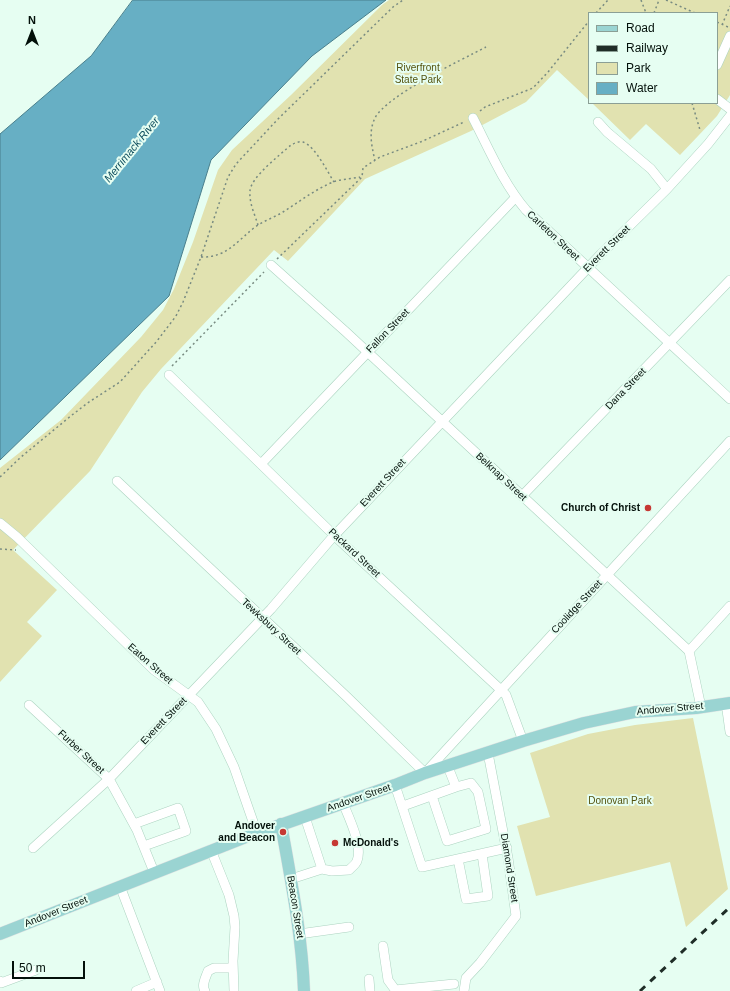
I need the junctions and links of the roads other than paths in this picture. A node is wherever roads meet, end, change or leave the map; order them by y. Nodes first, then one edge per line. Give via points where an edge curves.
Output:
1 (730, 36) edge
2 (718, 63) edge
3 (718, 100) edge
4 (730, 110) edge
5 (730, 116) edge
6 (473, 118) road end
7 (598, 122) dead end
8 (667, 189) junction
9 (515, 198) junction
10 (271, 265) road end
11 (588, 268) junction
12 (730, 280) edge
13 (670, 344) junction
14 (368, 352) junction
15 (169, 375) road end
16 (730, 399) edge
17 (442, 422) junction
18 (730, 441) edge
19 (261, 464) junction
20 (116, 481) dead end
21 (522, 496) junction
22 (0, 523) edge
23 (334, 535) junction
24 (607, 575) junction
25 (730, 606) edge
26 (262, 618) junction
27 (689, 651) junction
28 (501, 690) junction
29 (188, 696) junction
30 (728, 703) edge
31 (29, 705) dead end
32 (701, 707) junction
33 (730, 732) edge
34 (522, 742) junction
35 (488, 753) junction
36 (448, 767) junction
37 (425, 773) junction
38 (110, 778) junction
39 (395, 785) junction
40 (456, 787) junction
41 (432, 796) junction
42 (343, 803) junction
43 (403, 806) junction
44 (305, 817) junction
45 (134, 824) junction
46 (281, 824) junction
47 (257, 833) junction
48 (144, 846) junction
49 (33, 848) dead end
50 (506, 848) junction
51 (211, 850) junction
52 (482, 854) junction
53 (458, 859) junction
54 (322, 869) junction
55 (154, 872) junction
56 (291, 879) junction
57 (120, 886) junction
58 (349, 927) dead end
59 (0, 934) edge
60 (299, 934) junction
61 (383, 946) dead end
62 (233, 968) junction
63 (36, 970) dead end
64 (466, 978) junction
65 (369, 980) dead end
66 (0, 981) edge
67 (454, 984) junction
68 (158, 987) edge
69 (396, 990) edge
70 (136, 991) edge
71 (205, 991) edge
72 (234, 991) edge
73 (304, 991) edge
74 (370, 991) edge
75 (440, 991) edge
76 (464, 991) edge

1 - 2 street
3 - 4 street
5 - 8 street, Everett Street
6 - 9 street, Carleton Street
7 - 8 street via 651,169
8 - 11 street, Everett Street
9 - 11 street, Carleton Street via 534,219
9 - 14 street, Fallon Street
10 - 14 street, Belknap Street
11 - 13 street, Carleton Street
11 - 17 street, Everett Street
12 - 13 street, Dana Street
13 - 16 street, Carleton Street
13 - 21 street, Dana Street
14 - 17 street, Belknap Street
14 - 19 street, Fallon Street
15 - 19 street, Packard Street
17 - 21 street, Belknap Street
17 - 23 street, Everett Street
18 - 24 street, Coolidge Street
19 - 23 street, Packard Street
20 - 26 street, Tewksbury Street
21 - 24 street, Belknap Street
22 - 29 street, Eaton Street via 154,670
23 - 26 street, Everett Street
23 - 28 street, Packard Street
24 - 27 street, Belknap Street
24 - 28 street, Coolidge Street
25 - 27 street
26 - 29 street, Everett Street
26 - 37 street, Tewksbury Street
27 - 32 street
28 - 34 street, Packard Street via 506,695
28 - 37 street, Coolidge Street
29 - 38 street, Everett Street
29 - 47 street, Eaton Street via 198,702 216,729 234,767
30 - 32 main road, Andover Street
30 - 33 street
31 - 38 street, Furber Street
32 - 34 main road, Andover Street via 635,712 584,723
34 - 35 main road, Andover Street
35 - 36 main road, Andover Street
35 - 50 street, Diamond Street
36 - 37 main road, Andover Street
36 - 40 street
37 - 39 main road, Andover Street
38 - 45 street, Furber Street
38 - 49 street, Everett Street
39 - 42 main road, Andover Street
39 - 43 street
40 - 41 street
40 - 41 street via 471,783 478,792 486,829 447,841
41 - 43 street
42 - 44 main road, Andover Street
42 - 54 street via 355,834 357,862 349,870 332,872
43 - 53 street via 422,867
44 - 46 main road, Andover Street
44 - 54 street
45 - 48 street, Furber Street
45 - 48 street via 178,808 186,831
46 - 47 main road, Andover Street
46 - 56 main road, Beacon Street
47 - 51 main road, Andover Street
48 - 55 street, Furber Street
50 - 52 street
50 - 64 street, Diamond Street via 516,916
51 - 55 main road, Andover Street
51 - 62 street via 232,906 236,927
52 - 53 street
52 - 53 street via 488,896 466,900
54 - 56 street
55 - 57 main road, Andover Street
56 - 60 main road, Beacon Street
57 - 59 main road, Andover Street
57 - 68 street
58 - 60 street
60 - 73 main road, Beacon Street
61 - 69 street via 388,980
62 - 71 street via 214,968 208,971 203,989
62 - 72 street
63 - 66 street via 1,983
64 - 67 street
64 - 76 street
65 - 74 street
67 - 69 street
67 - 75 street
68 - 70 street

